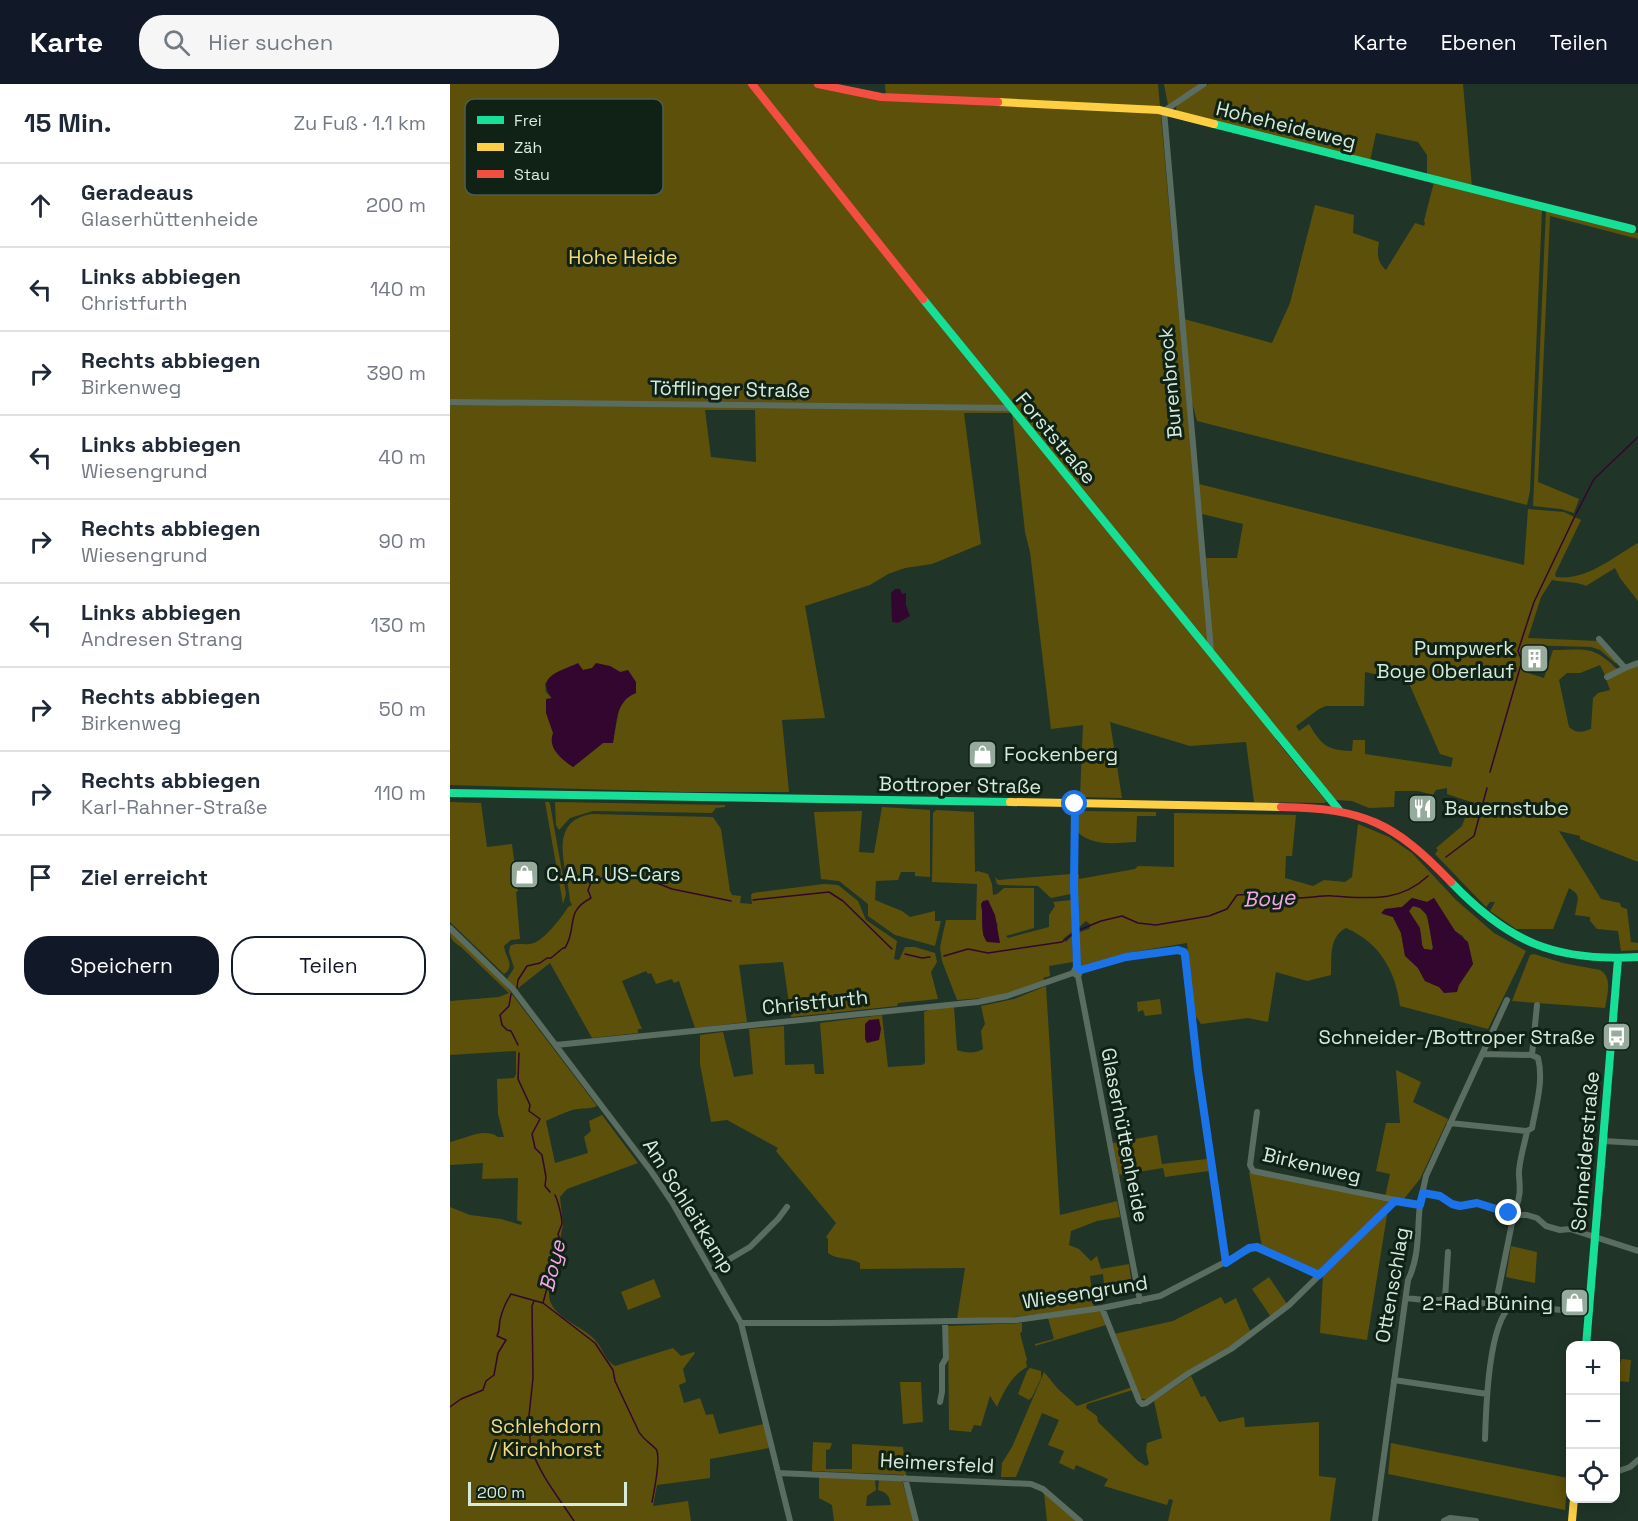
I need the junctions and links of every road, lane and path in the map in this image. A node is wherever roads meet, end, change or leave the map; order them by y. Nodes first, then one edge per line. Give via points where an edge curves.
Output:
1 (752, 84) edge
2 (818, 84) edge
3 (1204, 84) edge
4 (1164, 111) junction
5 (1632, 229) dead end
6 (450, 402) edge
7 (1010, 408) junction
8 (1599, 639) dead end
9 (1211, 651) junction
10 (1638, 663) edge
11 (1625, 668) junction
12 (1607, 677) dead end
13 (450, 792) edge
14 (1075, 804) junction
15 (1339, 810) junction
16 (450, 928) edge
17 (1638, 957) edge
18 (1618, 959) junction
19 (1077, 972) junction
20 (1507, 1000) dead end
21 (1536, 1005) dead end
22 (556, 1045) junction
23 (1483, 1054) junction
24 (1532, 1055) junction
25 (1257, 1112) dead end
26 (1450, 1123) junction
27 (1527, 1131) junction
28 (1603, 1141) junction
29 (1638, 1143) edge
30 (1423, 1193) junction
31 (1395, 1201) junction
32 (1420, 1205) junction
33 (787, 1207) dead end
34 (1514, 1214) junction
35 (1595, 1236) junction
36 (1638, 1251) edge
37 (1448, 1252) dead end
38 (1226, 1263) junction
39 (711, 1270) junction
40 (1319, 1275) junction
41 (1406, 1298) junction
42 (1445, 1299) junction
43 (1140, 1301) junction
44 (1102, 1308) junction
45 (1588, 1312) junction
46 (945, 1322) junction
47 (741, 1323) junction
48 (1586, 1341) edge
49 (1394, 1380) junction
50 (1487, 1394) junction
51 (939, 1402) dead end
52 (1485, 1439) dead end
53 (1638, 1460) edge
54 (1620, 1471) edge
55 (778, 1473) junction
56 (905, 1478) junction
57 (1574, 1503) edge
58 (790, 1521) edge
59 (916, 1521) edge
60 (1080, 1521) edge
61 (1375, 1521) edge
62 (1444, 1521) edge
63 (1476, 1521) edge
64 (1572, 1521) edge

1 - 7 street, Forststraße
2 - 4 street, Hoheheideweg via 881,97
3 - 4 street
4 - 5 street, Hoheheideweg
4 - 9 street, Burenbrock
6 - 7 street, Töfflinger Straße
7 - 9 street, Forststraße
8 - 11 street
9 - 15 street, Forststraße
10 - 11 street
11 - 12 street
13 - 14 street, Bottroper Straße
14 - 15 street, Bottroper Straße
14 - 19 street, Glaserhüttenheide
15 - 18 street, Bottroper Straße via 1367,818 1412,843 1478,908 1509,932 1532,944 1578,958
16 - 22 street, Am Schleitkamp via 513,989
17 - 18 street, Bottroper Straße
18 - 28 street, Schneiderstraße
19 - 22 street, Christfurth via 978,1002
19 - 38 street, Christfurth via 1126,957 1184,952
19 - 43 street, Glaserhüttenheide
20 - 23 street, Ottenschlag
21 - 24 street
22 - 39 street, Am Schleitkamp via 651,1171
23 - 24 street
23 - 26 street, Ottenschlag
24 - 27 street via 1539,1060 1540,1079 1532,1128
25 - 31 street, Birkenweg via 1250,1165 1253,1171
26 - 27 street
26 - 30 street, Ottenschlag via 1430,1165
27 - 34 street via 1519,1175 1522,1183
28 - 29 street
28 - 35 street, Schneiderstraße
30 - 32 street, Ottenschlag
30 - 34 street via 1460,1206 1477,1203
31 - 32 street, Birkenweg
31 - 40 street
32 - 41 street, Ottenschlag via 1414,1268
33 - 39 street via 750,1248
34 - 35 street via 1537,1218 1560,1230
34 - 42 street via 1496,1302
35 - 36 street
35 - 45 street, Schneiderstraße
37 - 42 street
38 - 40 street, Wiesengrund via 1257,1247
38 - 43 street, Wiesengrund via 1160,1296
39 - 47 street, Am Schleitkamp
40 - 44 street via 1289,1305 1238,1344 1142,1404
41 - 42 street
41 - 49 street, Ottenschlag
43 - 44 street, Wiesengrund
44 - 46 street, Wiesengrund via 1016,1320
45 - 48 street, Schneiderstraße
45 - 50 street via 1511,1306 1506,1310 1490,1364
46 - 47 street, Wiesengrund
46 - 51 street via 946,1358
47 - 55 street, Am Schleitkamp
49 - 50 street
49 - 61 street, Ottenschlag
50 - 52 street
53 - 54 street
55 - 56 street, Heimersfeld
55 - 58 street, Am Schleitkamp
56 - 59 street
56 - 60 street, Heimersfeld via 1031,1484 1043,1489
57 - 64 street
62 - 63 street

